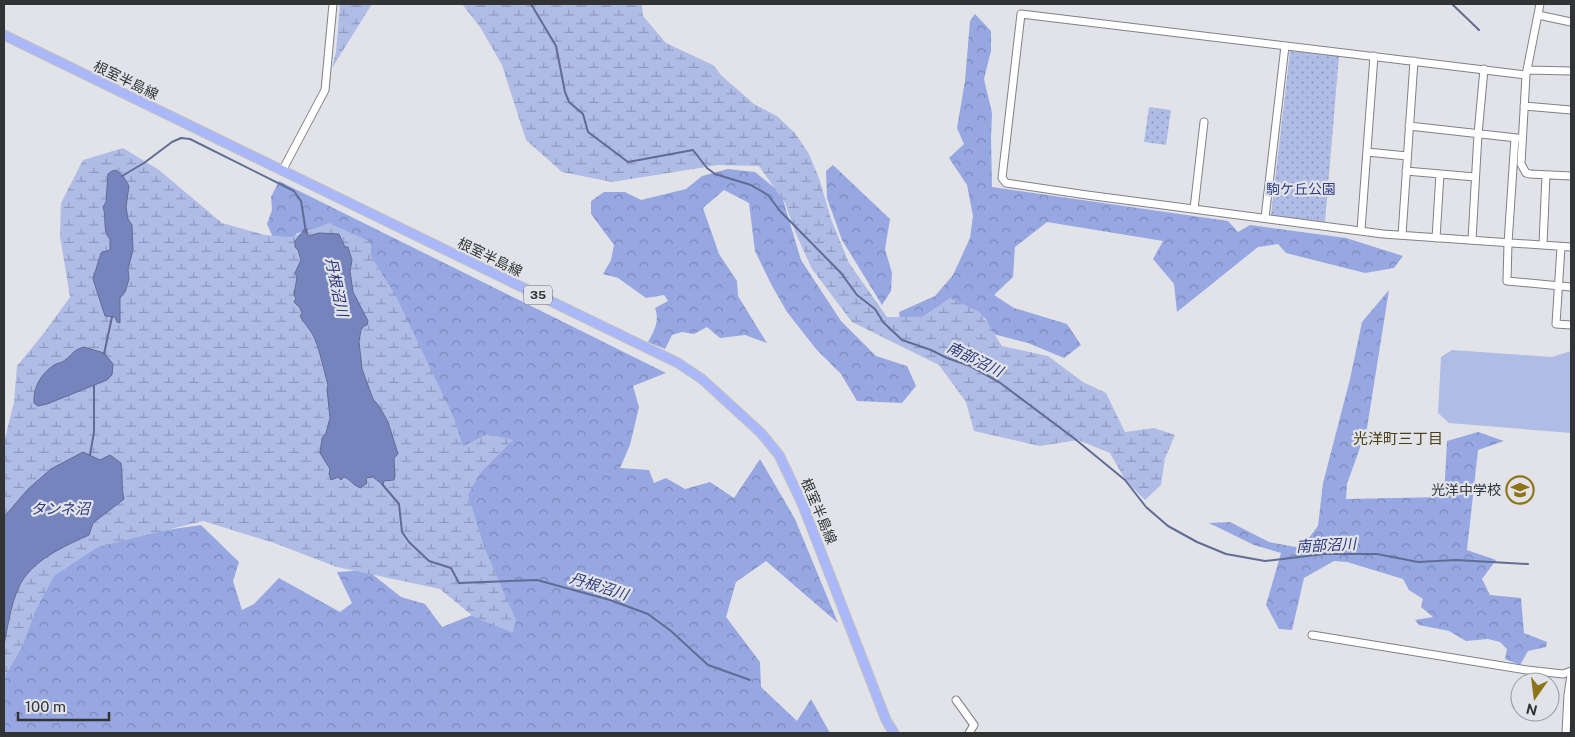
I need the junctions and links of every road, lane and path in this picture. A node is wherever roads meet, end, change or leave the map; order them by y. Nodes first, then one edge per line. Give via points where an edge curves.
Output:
1 (333, 4) edge
2 (1540, 4) edge
3 (1538, 15) junction
4 (1571, 22) edge
5 (4, 35) edge
6 (1285, 46) junction
7 (1374, 56) junction
8 (1414, 61) junction
9 (1484, 69) junction
10 (1571, 71) edge
11 (1526, 72) junction
12 (1524, 106) junction
13 (1571, 110) edge
14 (1204, 122) dead end
15 (1409, 126) junction
16 (1478, 134) junction
17 (1519, 138) junction
18 (1367, 152) junction
19 (1407, 156) junction
20 (282, 171) junction
21 (1406, 171) junction
22 (1440, 174) junction
23 (1546, 175) junction
24 (1571, 176) edge
25 (1476, 177) junction
26 (1194, 209) junction
27 (1264, 218) junction
28 (1362, 230) junction
29 (1402, 235) junction
30 (1436, 238) junction
31 (1472, 240) junction
32 (1508, 243) junction
33 (1543, 245) junction
34 (1561, 247) junction
35 (1571, 247) edge
36 (1558, 286) junction
37 (1571, 286) edge
38 (1571, 325) edge
39 (1312, 635) dead end
40 (1571, 671) edge
41 (1571, 675) edge
42 (956, 700) dead end
43 (894, 733) edge
44 (969, 733) edge
45 (1566, 733) edge

1 - 20 street via 325,90
2 - 3 street
3 - 4 street
3 - 11 street
5 - 20 main road, 根室半島線 / 35
6 - 7 street
6 - 26 street via 1021,14 1002,176 1004,182
6 - 27 street
7 - 8 street
7 - 18 street
8 - 9 street
8 - 15 street
9 - 11 street
9 - 16 street
10 - 11 street
11 - 12 street
12 - 13 street
12 - 17 street
14 - 26 street
15 - 16 street
15 - 19 street
16 - 17 street
16 - 25 street
17 - 23 street via 1523,169 1526,173
17 - 32 street
18 - 19 street
18 - 28 street
19 - 21 street
20 - 43 main road, 根室半島線 / 35 via 678,363 702,379 761,433 779,455 802,503 886,720
21 - 22 street
21 - 29 street
22 - 25 street
22 - 30 street
23 - 24 street
23 - 33 street
25 - 31 street
26 - 27 street
27 - 28 street
28 - 29 street
29 - 30 street
30 - 31 street
31 - 32 street
32 - 33 street
32 - 36 street via 1507,281
33 - 34 street
34 - 35 street
34 - 36 street
36 - 37 street
36 - 38 street via 1556,324
39 - 40 street via 1527,670 1562,674
41 - 45 street
42 - 44 street via 974,725

